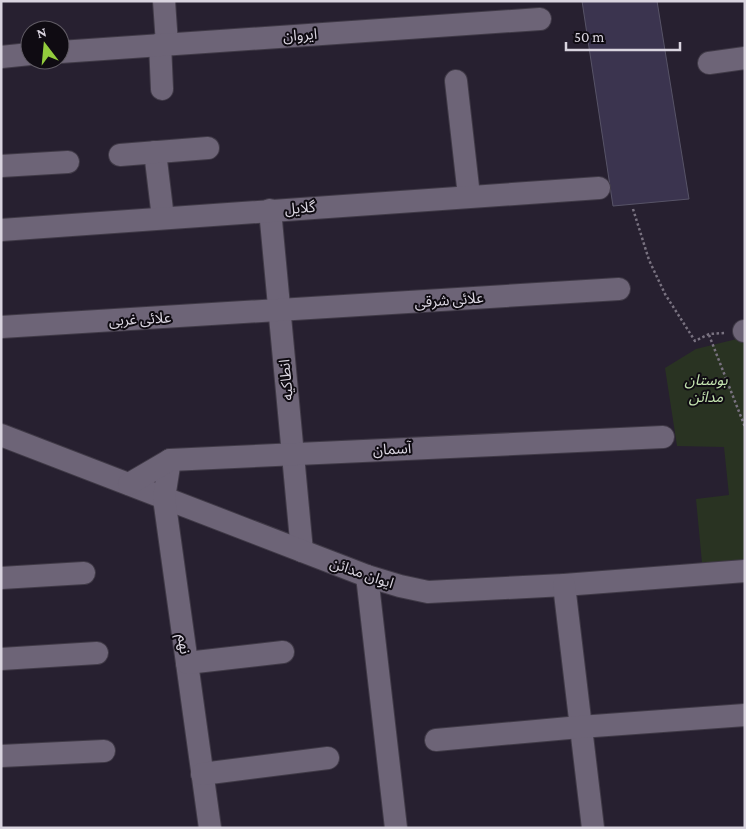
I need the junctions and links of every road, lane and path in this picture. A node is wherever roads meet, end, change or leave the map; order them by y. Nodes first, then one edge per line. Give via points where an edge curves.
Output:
1 (164, 1) edge
2 (540, 19) dead end
3 (164, 44) junction
4 (70, 51) edge
5 (20, 55) edge
6 (1, 57) edge
7 (745, 58) edge
8 (709, 63) dead end
9 (456, 81) dead end
10 (162, 89) dead end
11 (208, 148) dead end
12 (155, 152) junction
13 (120, 155) dead end
14 (68, 162) dead end
15 (1, 166) edge
16 (599, 188) dead end
17 (469, 196) junction
18 (634, 209) dead end
19 (270, 210) junction
20 (163, 218) junction
21 (1, 230) edge
22 (619, 289) dead end
23 (280, 310) junction
24 (1, 327) edge
25 (744, 331) edge
26 (709, 334) junction
27 (745, 427) edge
28 (1, 435) edge
29 (662, 437) dead end
30 (293, 454) junction
31 (170, 460) junction
32 (128, 484) junction
33 (164, 498) junction
34 (302, 551) junction
35 (745, 571) edge
36 (84, 573) dead end
37 (367, 576) junction
38 (1, 578) edge
39 (564, 585) junction
40 (283, 652) dead end
41 (97, 653) dead end
42 (1, 659) edge
43 (187, 663) junction
44 (745, 715) edge
45 (580, 727) junction
46 (436, 740) dead end
47 (104, 751) dead end
48 (1, 756) edge
49 (328, 758) dead end
50 (202, 774) junction
51 (210, 828) edge
52 (396, 828) edge
53 (592, 828) edge

1 - 3 street
2 - 3 street, ایروان
3 - 4 street, ایروان
3 - 10 street
5 - 6 street
7 - 8 street
9 - 17 street
11 - 12 street
12 - 13 street
12 - 20 street
14 - 15 street
16 - 17 street, گلایل
17 - 19 street, گلایل
18 - 26 path via 665,294 695,341
19 - 20 street, گلایل
19 - 23 street, انطاکیه
20 - 21 street, گلایل
22 - 23 street, علائی شرقی
23 - 24 street, علائی غربی
23 - 30 street, انطاکیه
25 - 26 path
26 - 27 path
28 - 32 street, ایوان مدائن
29 - 30 street, آسمان
30 - 31 street, آسمان
30 - 34 street, انطاکیه
31 - 32 street, آسمان
31 - 33 street, نهم
32 - 33 street, ایوان مدائن
33 - 34 street, ایوان مدائن
33 - 43 street, نهم
34 - 37 street, ایوان مدائن
35 - 39 street, ایوان مدائن
36 - 38 street
37 - 39 street, ایوان مدائن via 428,592
37 - 52 street
39 - 45 street
40 - 43 street
41 - 42 street
43 - 50 street, نهم
44 - 45 street
45 - 46 street
45 - 53 street
47 - 48 street
49 - 50 street
50 - 51 street, نهم

